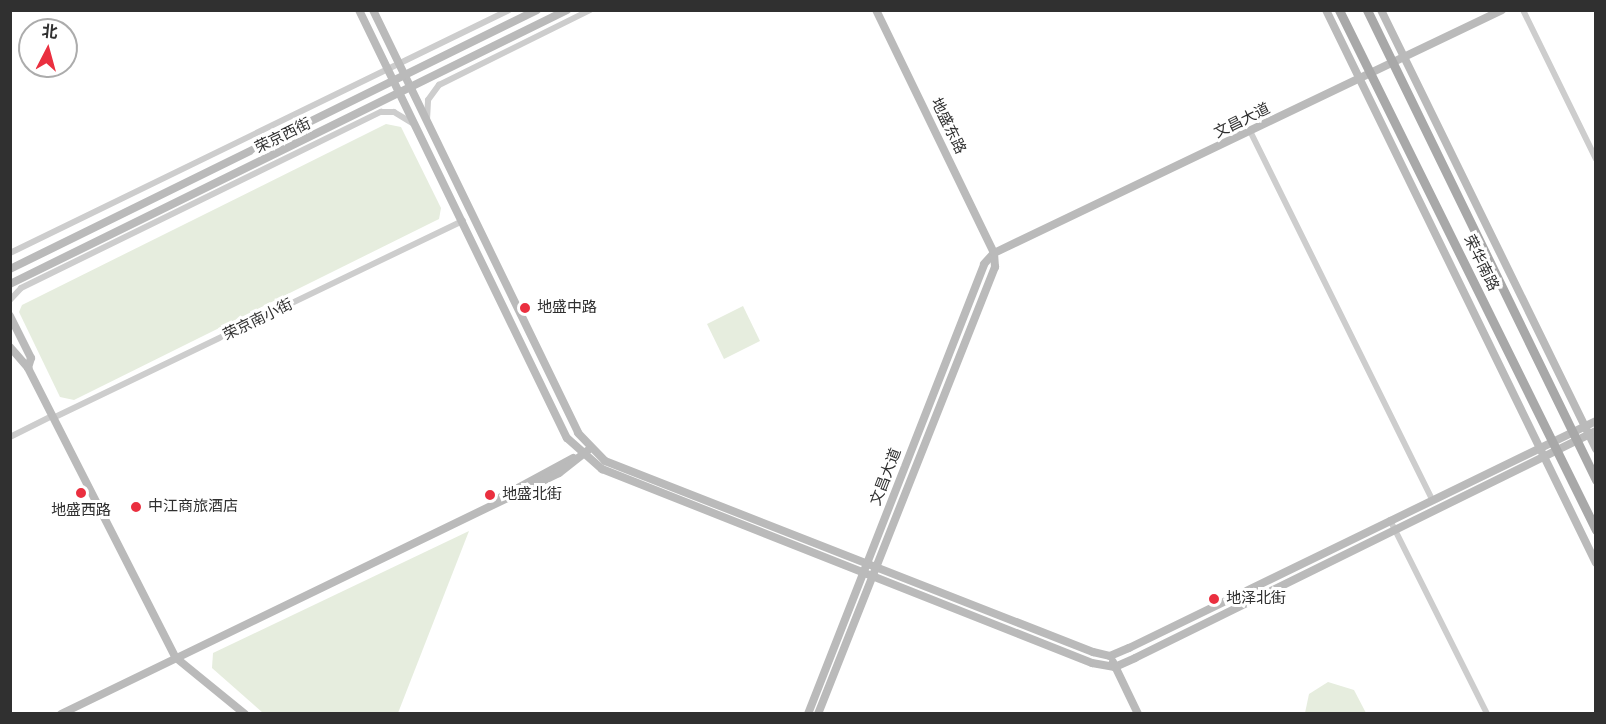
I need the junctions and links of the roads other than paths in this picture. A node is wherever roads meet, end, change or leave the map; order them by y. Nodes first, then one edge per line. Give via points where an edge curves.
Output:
1 (358, 10) edge
2 (373, 10) edge
3 (509, 10) edge
4 (537, 10) edge
5 (567, 10) edge
6 (590, 10) edge
7 (876, 10) edge
8 (1326, 10) edge
9 (1339, 10) edge
10 (1367, 10) edge
11 (1381, 10) edge
12 (1502, 10) edge
13 (1523, 10) edge
14 (1404, 57) junction
15 (1392, 62) junction
16 (400, 64) junction
17 (388, 70) junction
18 (1370, 74) junction
19 (405, 75) junction
20 (1360, 78) junction
21 (394, 81) junction
22 (411, 88) junction
23 (400, 93) junction
24 (427, 121) junction
25 (415, 126) junction
26 (1251, 133) junction
27 (1447, 150) junction
28 (1596, 159) edge
29 (1450, 184) junction
30 (464, 221) junction
31 (10, 253) edge
32 (994, 253) junction
33 (10, 269) edge
34 (10, 284) edge
35 (10, 300) edge
36 (10, 316) edge
37 (1497, 330) junction
38 (10, 347) edge
39 (1500, 365) junction
40 (28, 368) junction
41 (52, 417) junction
42 (1596, 421) edge
43 (1589, 431) edge
44 (1574, 436) junction
45 (10, 437) edge
46 (1555, 446) junction
47 (1539, 447) junction
48 (1596, 449) edge
49 (588, 450) junction
50 (1544, 456) junction
51 (1596, 480) edge
52 (1432, 499) junction
53 (1390, 520) junction
54 (1394, 528) junction
55 (1596, 530) edge
56 (867, 562) junction
57 (1596, 563) edge
58 (878, 566) junction
59 (863, 573) junction
60 (874, 577) junction
61 (1110, 656) junction
62 (175, 657) junction
63 (1115, 667) junction
64 (62, 714) edge
65 (245, 714) edge
66 (808, 714) edge
67 (818, 714) edge
68 (1138, 714) edge
69 (1487, 714) edge

1 - 17 street
2 - 16 street
3 - 16 street
4 - 19 street, 荣京西街
5 - 22 street, 荣京西街
6 - 24 street via 439,85 428,100
7 - 32 street, 地盛东路
8 - 20 street
9 - 18 main road, 荣华南路
10 - 15 main road, 荣华南路
11 - 14 street
12 - 14 street, 文昌大道
13 - 28 street
14 - 15 street, 文昌大道
14 - 27 street
15 - 18 street, 文昌大道
15 - 29 main road, 荣华南路
16 - 17 street
16 - 19 street
17 - 21 street
17 - 31 street
18 - 20 street, 文昌大道
18 - 37 main road, 荣华南路
19 - 21 street, 荣京西街
19 - 22 street
20 - 26 street, 文昌大道
20 - 39 street
21 - 23 street
21 - 33 street, 荣京西街
22 - 23 street, 荣京西街
22 - 24 street
23 - 25 street
23 - 34 street, 荣京西街
24 - 49 street
25 - 30 street
25 - 35 street via 396,113 381,112 21,288
26 - 32 street, 文昌大道
26 - 52 street
27 - 29 street
27 - 43 street
29 - 44 main road, 荣华南路
30 - 41 street, 荣京南小街
30 - 49 street via 567,438
32 - 56 street, 文昌大道 via 984,264
32 - 58 street, 文昌大道 via 995,267
36 - 40 street via 31,358
37 - 39 street
37 - 46 main road, 荣华南路
38 - 40 street
39 - 47 street
40 - 41 street
41 - 45 street, 荣京南小街
41 - 62 street
42 - 43 street
43 - 44 street
43 - 48 street
44 - 46 street
44 - 51 main road, 荣华南路
46 - 47 street
46 - 50 street
46 - 55 main road, 荣华南路
47 - 50 street
47 - 52 street
49 - 56 street via 605,461
49 - 59 street via 602,469
49 - 62 street via 519,483 498,499
50 - 54 street
50 - 57 street
52 - 53 street
53 - 54 street
53 - 61 street
54 - 63 street
54 - 69 street
56 - 58 street
56 - 59 street, 文昌大道
58 - 60 street, 文昌大道
58 - 61 street
59 - 60 street
59 - 66 street, 文昌大道
60 - 63 street via 1092,663
60 - 67 street, 文昌大道
61 - 63 street
62 - 64 street
62 - 65 street
63 - 68 street

